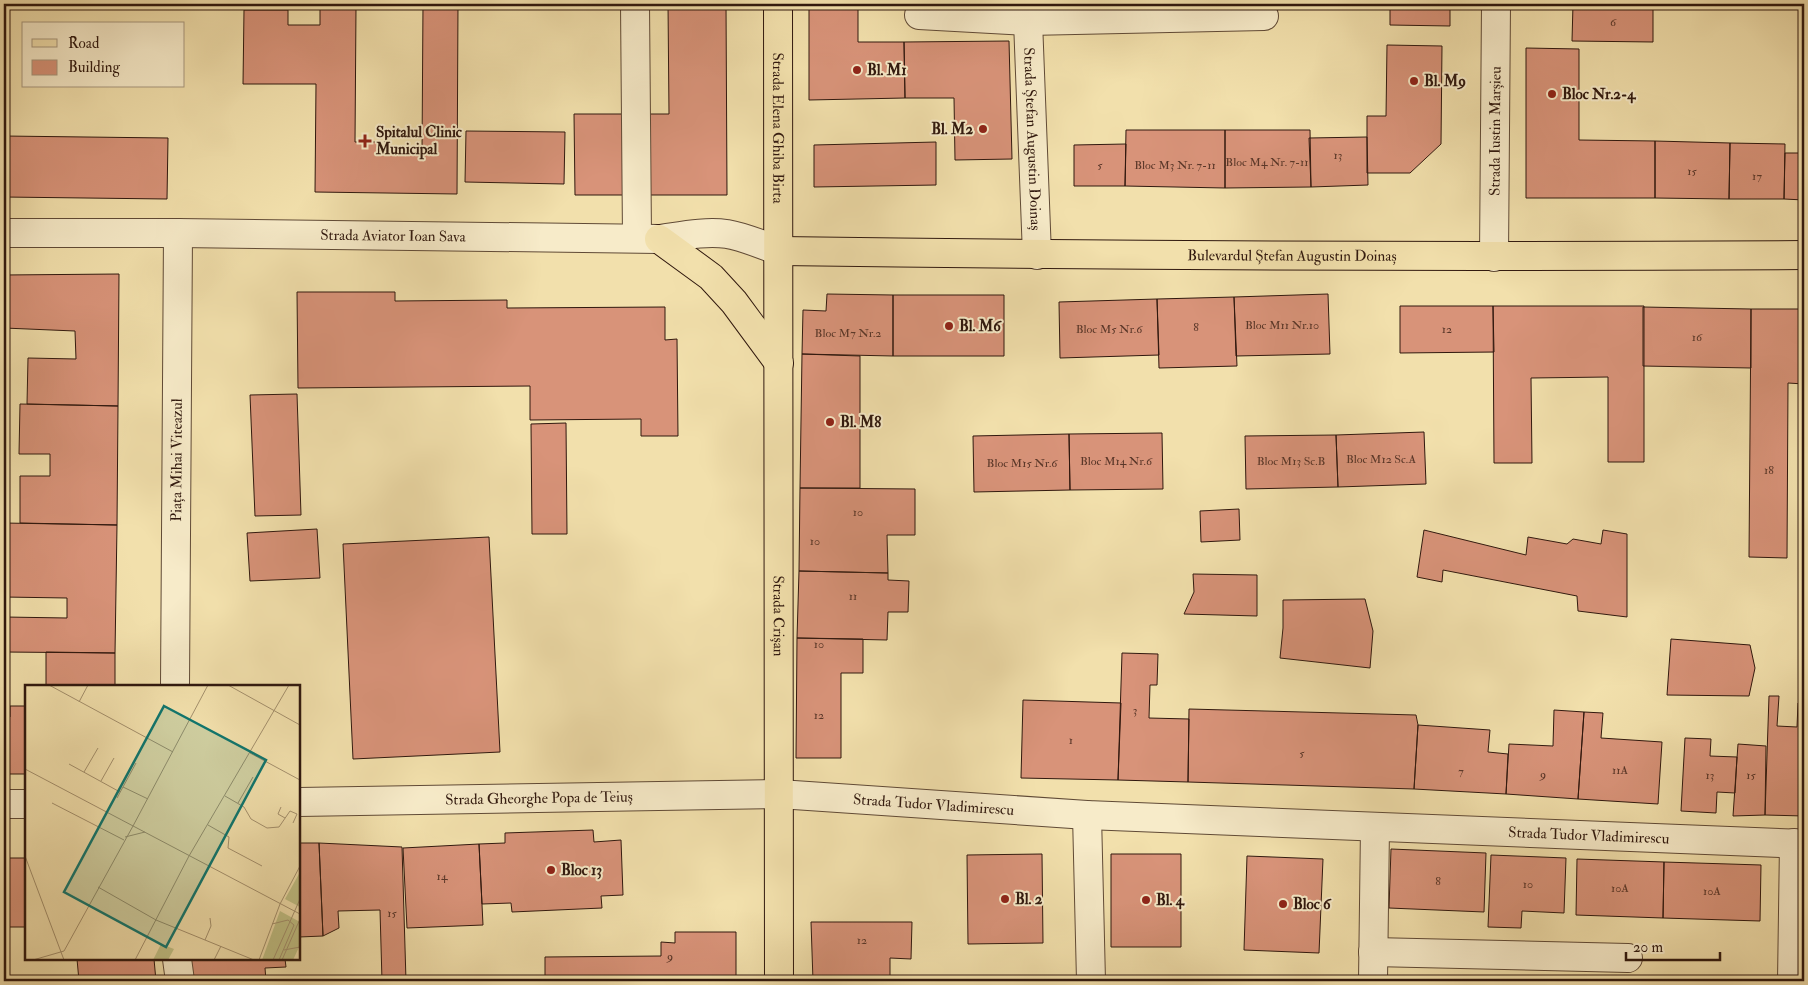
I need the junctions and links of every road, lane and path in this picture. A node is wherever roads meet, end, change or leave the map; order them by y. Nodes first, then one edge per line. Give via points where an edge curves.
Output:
1 (635, 4) edge
2 (778, 4) edge
3 (1496, 4) edge
4 (982, 12) edge
5 (919, 15) dead end
6 (1264, 16) dead end
7 (1028, 22) junction
8 (4, 233) edge
9 (178, 233) junction
10 (648, 239) junction
11 (780, 251) junction
12 (1037, 255) junction
13 (1804, 255) edge
14 (1494, 257) junction
15 (780, 363) junction
16 (175, 685) edge
17 (779, 794) junction
18 (300, 802) edge
19 (4, 804) edge
20 (25, 804) edge
21 (1087, 814) junction
22 (1375, 827) junction
23 (1799, 844) edge
24 (1373, 952) junction
25 (1628, 958) dead end
26 (177, 960) edge
27 (180, 981) edge
28 (779, 981) edge
29 (1091, 981) edge
30 (1373, 981) edge
31 (1792, 981) edge

1 - 10 street
2 - 11 main road, Strada Elena Ghiba Birta
3 - 14 street, Strada Iustin Marșieu
4 - 5 street
4 - 7 street
6 - 7 street
7 - 12 street, Strada Ștefan Augustin Doinaș
8 - 9 street, Strada Aviator Ioan Sava
9 - 10 street, Strada Aviator Ioan Sava
9 - 16 street, Piața Mihai Viteazul
10 - 11 street, Strada Aviator Ioan Sava via 726,234
10 - 15 main road via 711,277
11 - 12 main road, Bulevardul Ștefan Augustin Doinaș
11 - 15 main road, Strada Crișan
12 - 14 main road, Bulevardul Ștefan Augustin Doinaș
13 - 14 main road, Bulevardul Ștefan Augustin Doinaș
15 - 17 main road, Strada Crișan
17 - 18 street, Strada Gheorghe Popa de Teiuș
17 - 21 street, Strada Tudor Vladimirescu
17 - 28 main road, Strada Crișan
19 - 20 street
21 - 22 street, Strada Tudor Vladimirescu
21 - 29 street
22 - 23 street, Strada Tudor Vladimirescu
22 - 24 street
23 - 31 street
24 - 25 street
24 - 30 street
26 - 27 street

